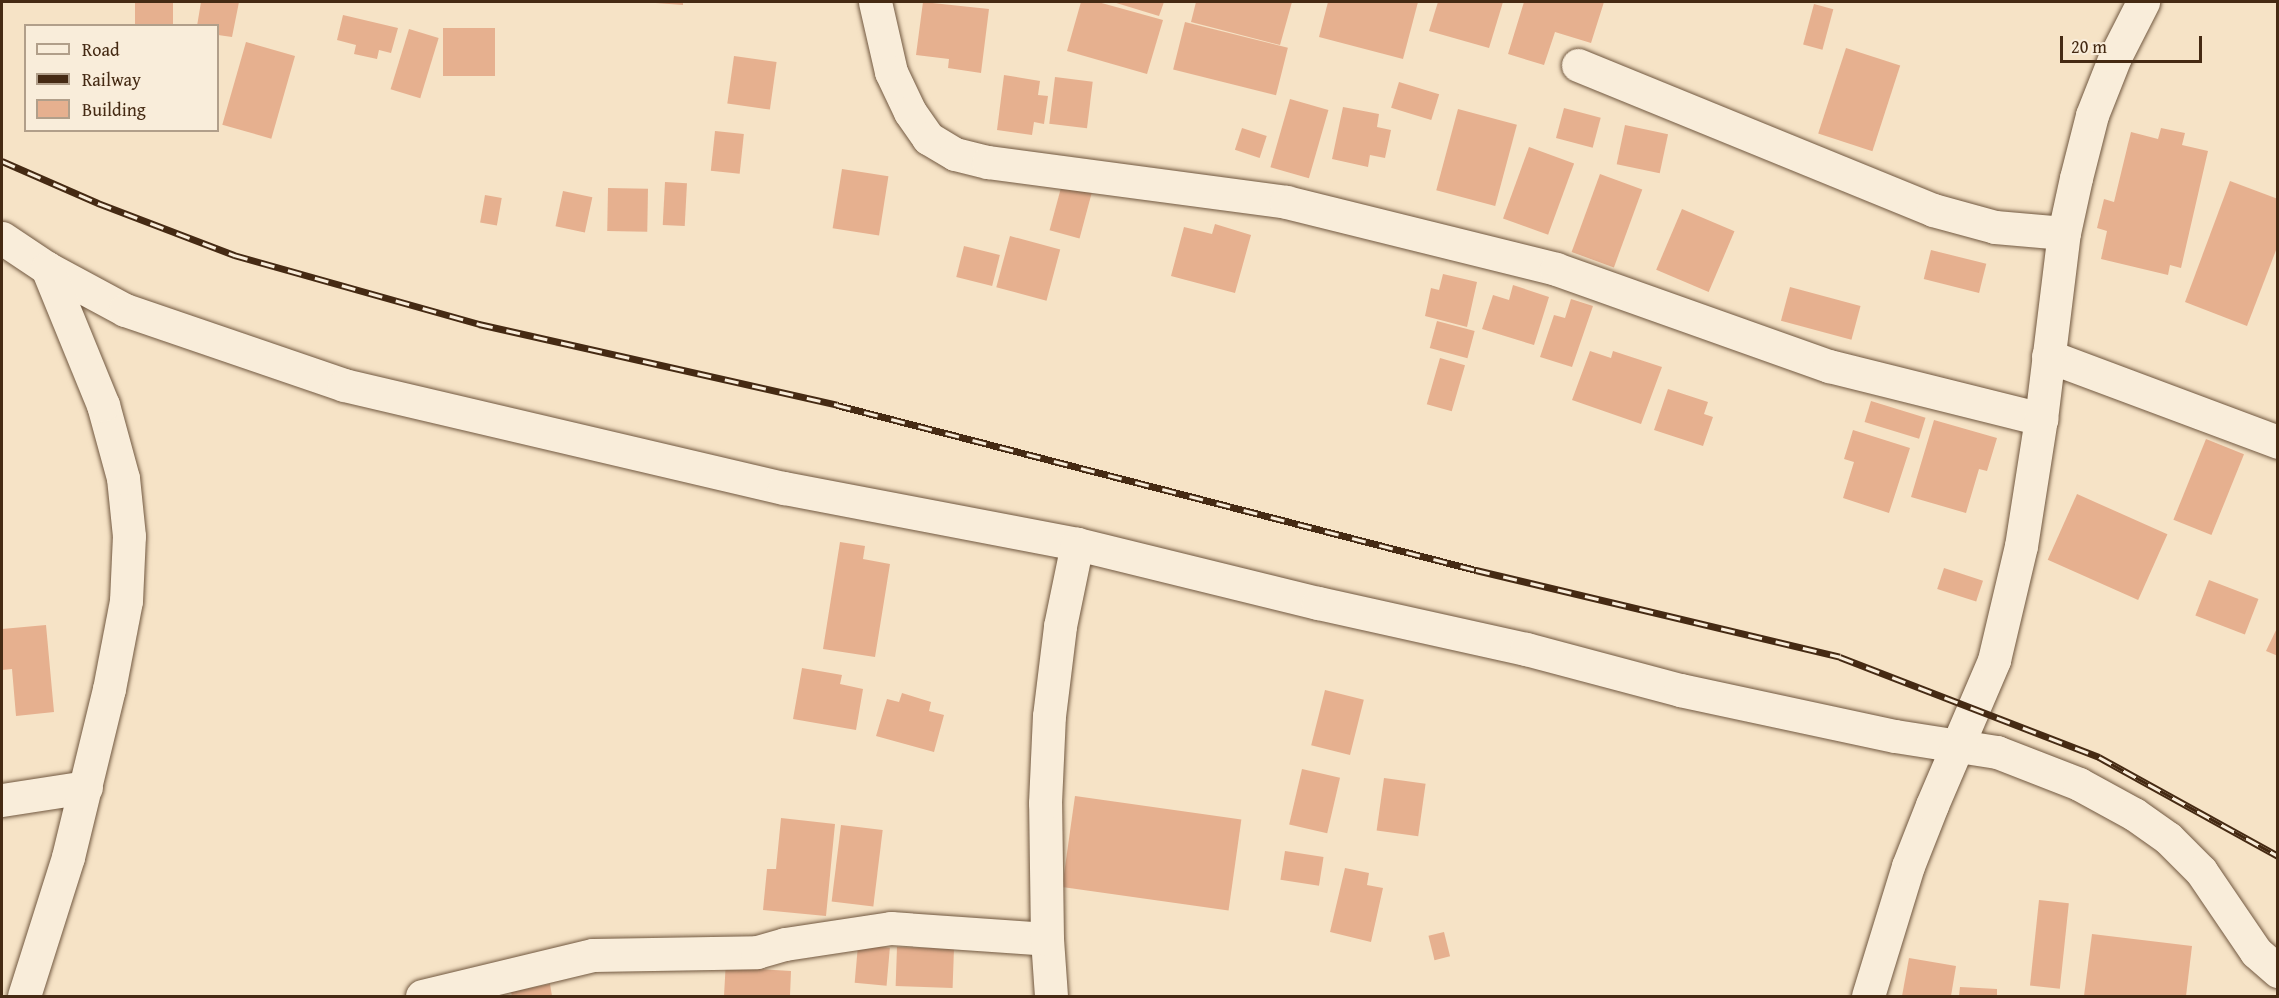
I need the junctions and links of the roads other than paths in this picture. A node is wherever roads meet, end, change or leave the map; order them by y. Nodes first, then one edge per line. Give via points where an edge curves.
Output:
1 (875, 2) edge
2 (2143, 2) edge
3 (1578, 65) dead end
4 (2064, 233) junction
5 (2, 238) edge
6 (47, 268) junction
7 (2048, 356) junction
8 (2042, 419) junction
9 (2277, 441) edge
10 (1077, 544) junction
11 (1959, 744) junction
12 (86, 788) junction
13 (2, 800) edge
14 (1047, 939) junction
15 (2277, 971) edge
16 (24, 996) edge
17 (423, 996) edge
18 (1051, 996) edge
19 (1868, 996) edge

1 - 8 street via 891,72 910,112 928,138 955,154 988,162 1286,202 1556,269 1829,366
2 - 4 street via 2092,115
3 - 4 street via 1933,210 1995,227
4 - 7 street
5 - 6 street
6 - 10 street via 125,310 344,385 784,488
6 - 12 street via 103,405 123,478 129,536 126,601
7 - 8 street
7 - 9 street
8 - 11 street via 2021,546 1995,660
10 - 11 street via 1526,649 1680,690 1895,735
10 - 14 street via 1060,626 1049,716 1045,803
11 - 15 street via 1997,752 2079,784 2168,838 2201,871 2256,952
11 - 19 street via 1908,866
12 - 13 street
12 - 16 street
14 - 17 street via 891,928 757,952 593,956
14 - 18 street

